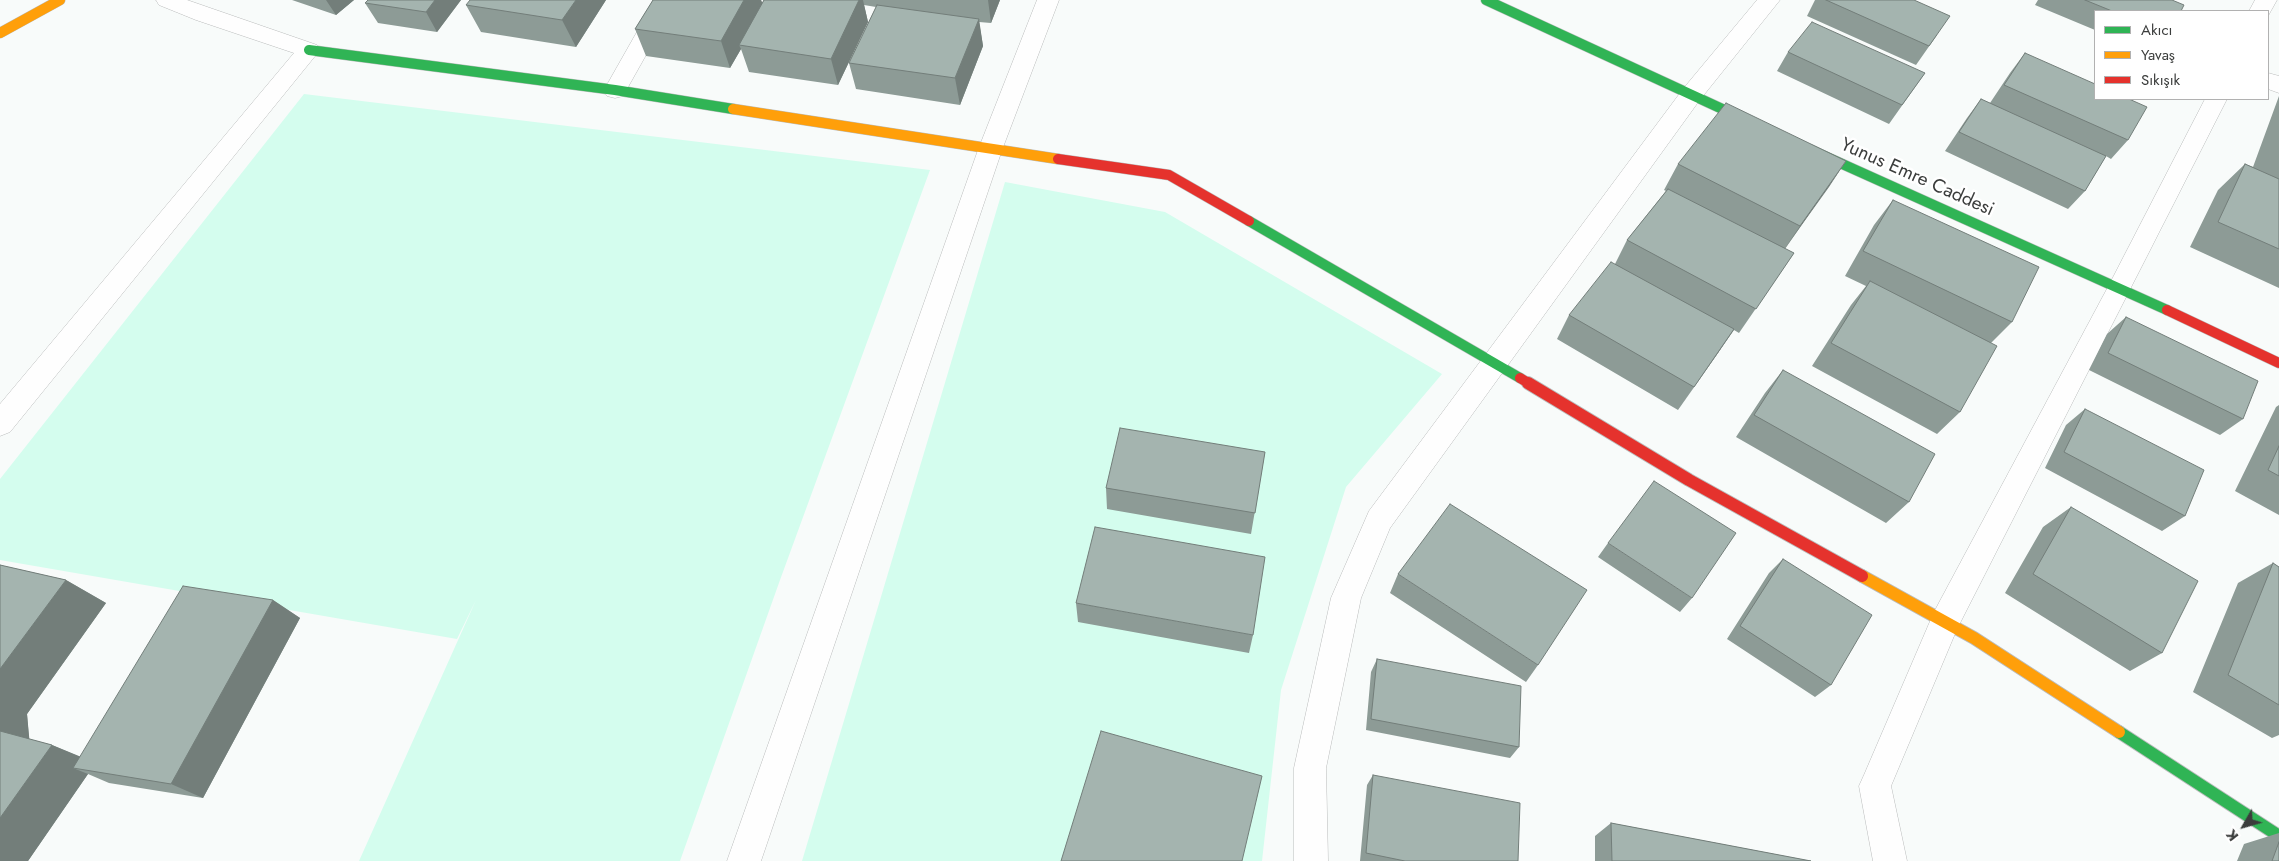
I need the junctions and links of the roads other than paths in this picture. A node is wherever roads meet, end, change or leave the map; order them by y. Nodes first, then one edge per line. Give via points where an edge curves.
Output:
1 (60, 0) edge
2 (167, 0) edge
3 (666, 0) edge
4 (1048, 0) edge
5 (1486, 0) edge
6 (1769, 0) edge
7 (0, 33) edge
8 (309, 50) junction
9 (615, 90) junction
10 (1691, 95) junction
11 (2215, 100) edge
12 (1771, 132) edge
13 (1798, 144) edge
14 (990, 150) junction
15 (2120, 288) junction
16 (2279, 363) edge
17 (1496, 364) junction
18 (1, 420) edge
19 (1945, 622) junction
20 (2279, 836) edge
21 (744, 861) edge
22 (1311, 861) edge
23 (1890, 861) edge

1 - 7 street
2 - 8 street
3 - 9 street
4 - 14 street
5 - 10 street
6 - 10 street
8 - 9 street
8 - 18 street
9 - 14 street
10 - 12 street
10 - 17 street
11 - 15 street
13 - 15 street, Yunus Emre Caddesi
14 - 17 street via 1169,175
14 - 21 street
15 - 16 street, Yunus Emre Caddesi
15 - 19 street
17 - 19 street via 1689,480
17 - 22 street via 1379,520 1346,598 1310,768
19 - 20 street
19 - 23 street via 1875,786

